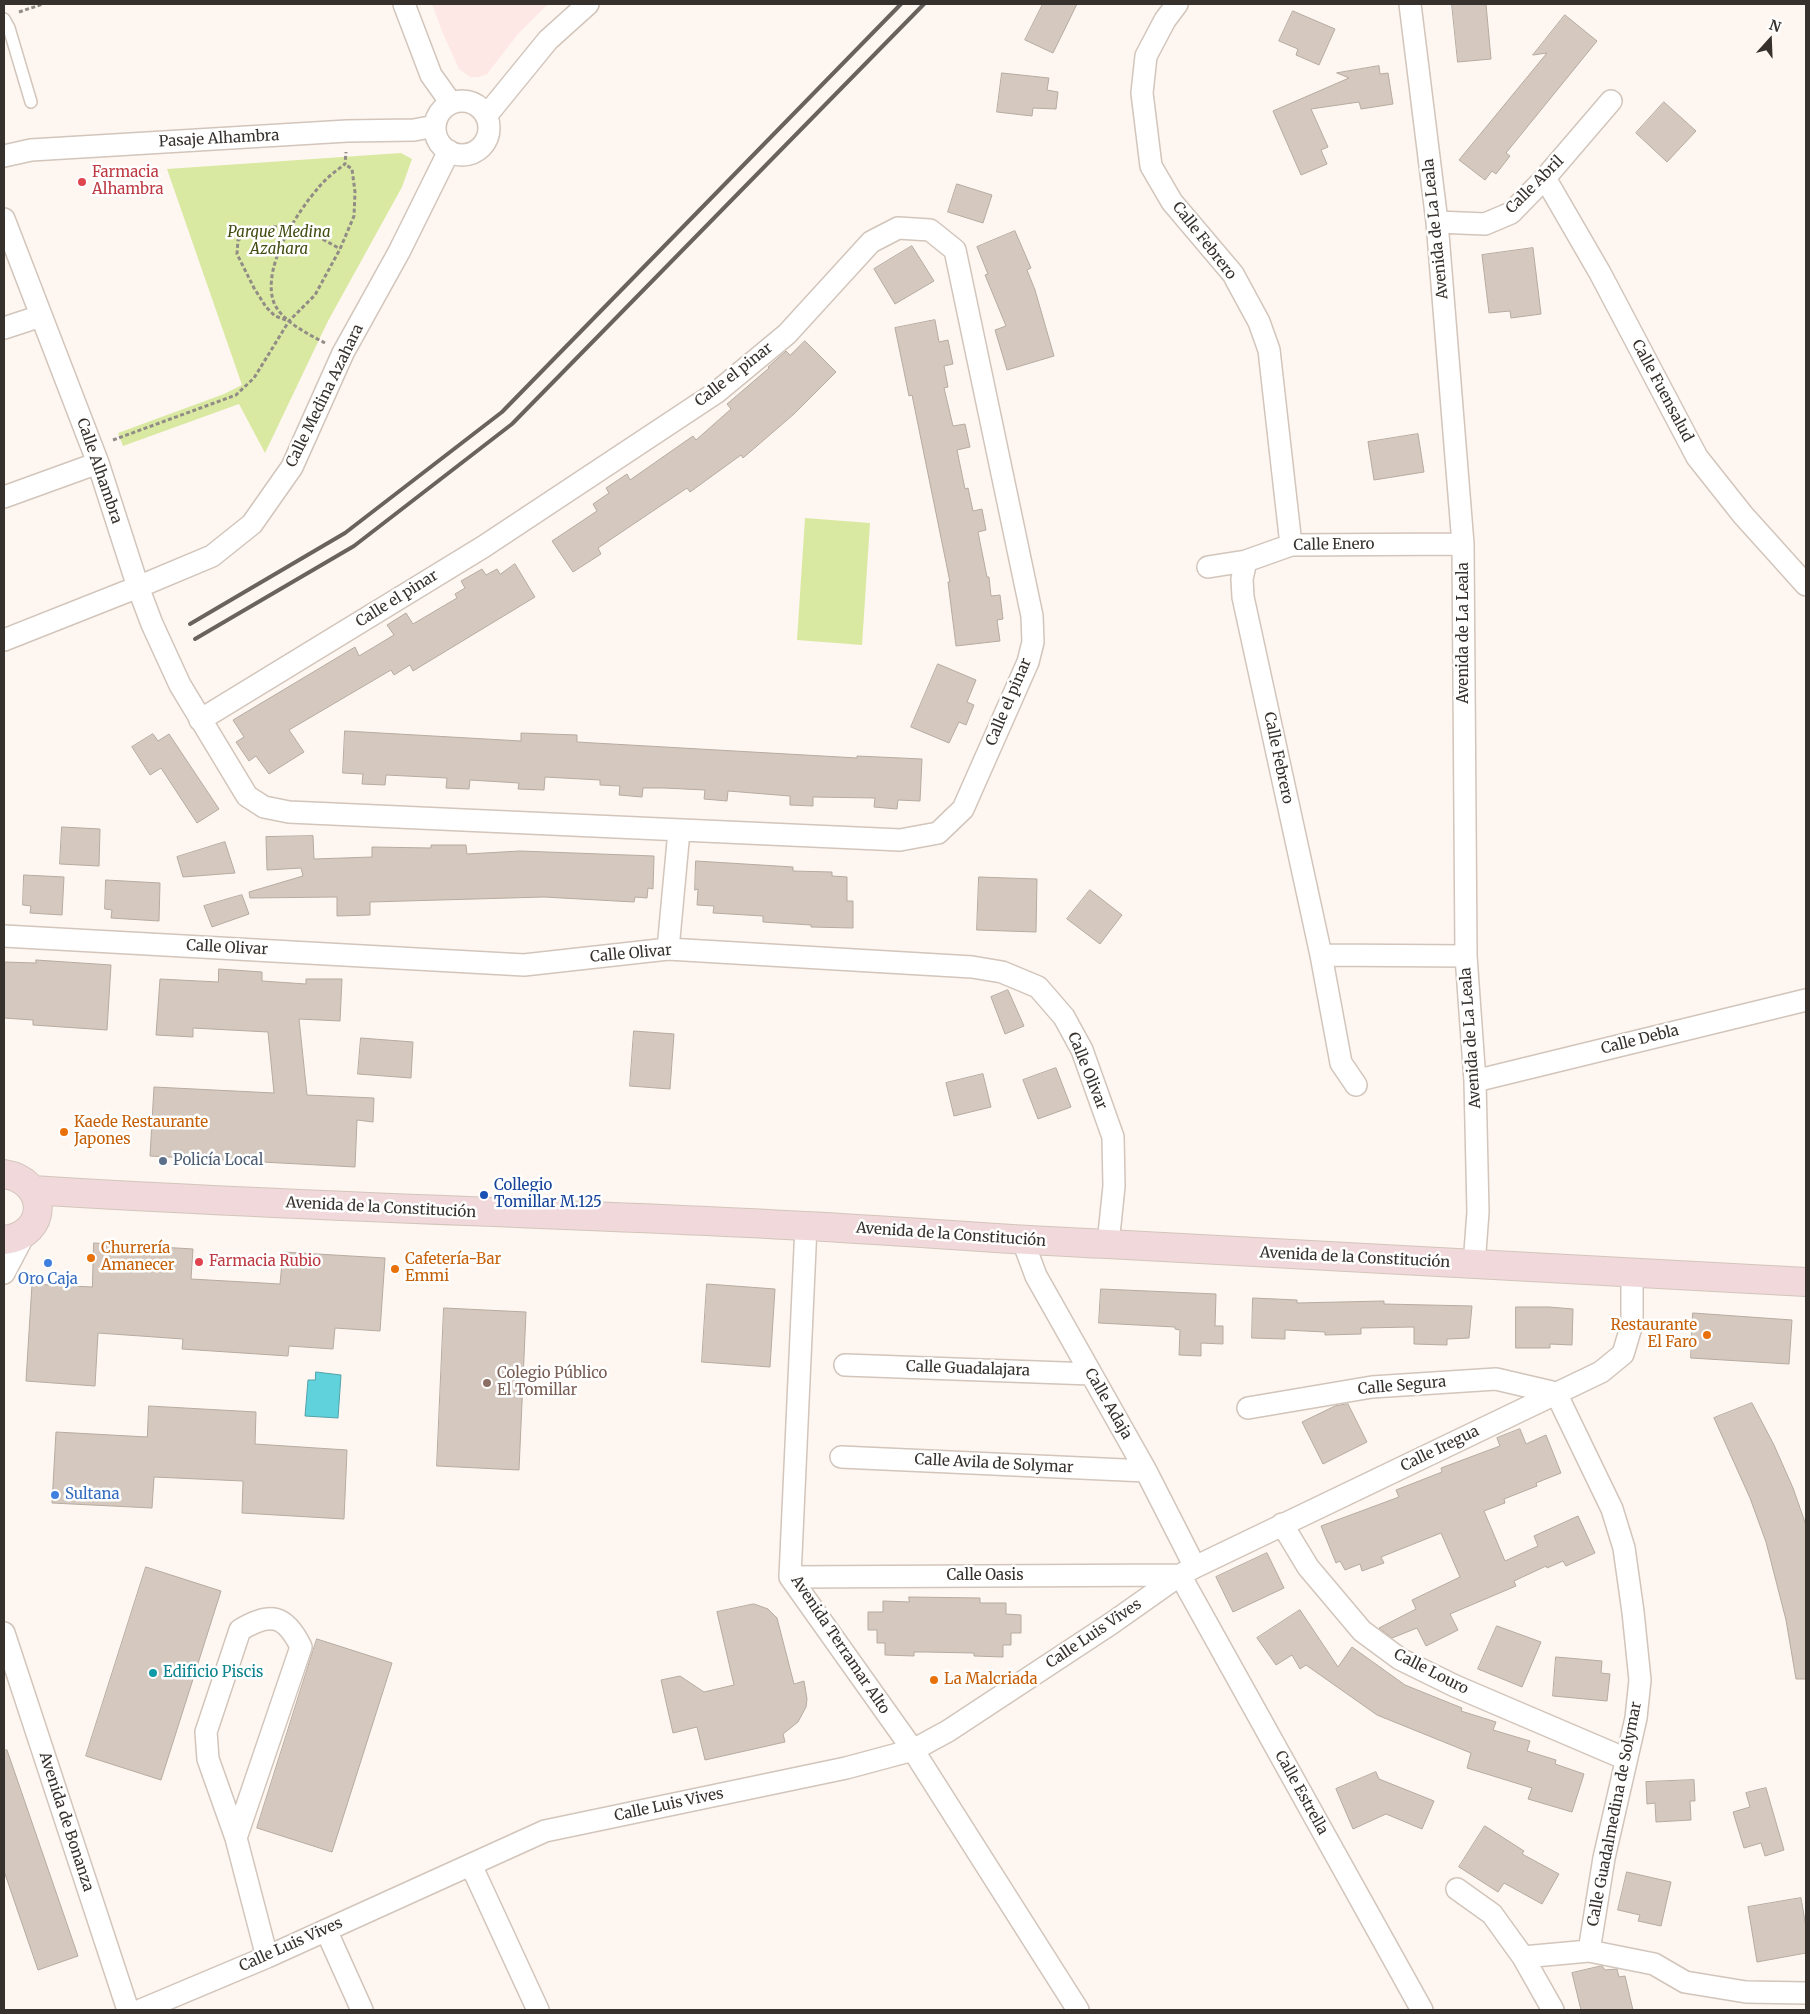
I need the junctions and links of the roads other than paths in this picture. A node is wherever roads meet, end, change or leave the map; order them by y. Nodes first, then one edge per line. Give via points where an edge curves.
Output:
1 (404, 4) edge
2 (588, 4) edge
3 (1177, 4) edge
4 (1410, 4) edge
5 (7, 16) edge
6 (1611, 101) dead end
7 (30, 102) dead end
8 (451, 103) junction
9 (486, 116) junction
10 (435, 126) junction
11 (450, 151) junction
12 (4, 156) edge
13 (1545, 178) junction
14 (4, 219) edge
15 (1437, 222) junction
16 (41, 316) junction
17 (4, 328) edge
18 (95, 455) junction
19 (4, 497) edge
20 (1463, 544) junction
21 (1291, 545) junction
22 (1246, 561) junction
23 (1208, 567) dead end
24 (1806, 585) edge
25 (138, 587) junction
26 (4, 640) edge
27 (200, 720) junction
28 (679, 831) junction
29 (4, 936) edge
30 (668, 949) junction
31 (1321, 955) junction
32 (1466, 956) junction
33 (1806, 1000) edge
34 (1475, 1081) junction
35 (1356, 1085) dead end
36 (4, 1174) edge
37 (33, 1190) junction
38 (95, 1194) junction
39 (806, 1226) junction
40 (22, 1230) edge
41 (1023, 1241) junction
42 (1108, 1244) junction
43 (1474, 1265) junction
44 (4, 1272) edge
45 (1632, 1272) junction
46 (1806, 1282) edge
47 (845, 1364) dead end
48 (1091, 1374) junction
49 (1556, 1393) junction
50 (1248, 1408) dead end
51 (841, 1457) dead end
52 (1146, 1471) junction
53 (1282, 1524) junction
54 (1188, 1571) junction
55 (790, 1577) junction
56 (4, 1633) edge
57 (912, 1750) junction
58 (1626, 1758) junction
59 (236, 1838) junction
60 (471, 1865) junction
61 (1457, 1889) dead end
62 (326, 1930) junction
63 (1589, 1951) junction
64 (267, 1957) junction
65 (1523, 1957) junction
66 (1803, 1999) edge
67 (128, 2010) edge
68 (141, 2010) edge
69 (362, 2010) edge
70 (538, 2010) edge
71 (1078, 2010) edge
72 (1422, 2010) edge
73 (1553, 2010) edge

1 - 8 street via 431,75
2 - 9 street via 548,40
3 - 21 street, Calle Febrero via 1146,56 1142,93 1151,166 1172,202 1233,274 1270,350
4 - 15 street, Avenida de La Leala
5 - 7 lane
6 - 13 street, Calle Abril
8 - 9 street via 467,101 482,109
8 - 10 street via 440,112
9 - 11 street via 489,132 481,147 466,154
10 - 11 street via 438,141
10 - 12 street, Pasaje Alhambra via 414,130 31,150
11 - 25 street, Calle Medina Azahara via 343,353 292,467 252,524 212,556
13 - 15 street, Calle Abril via 1511,213 1485,224
13 - 24 street, Calle Fuensalud via 1600,273 1697,457 1743,515
14 - 16 street, Calle Alhambra
15 - 20 street, Avenida de La Leala
16 - 17 street
16 - 18 street, Calle Alhambra
18 - 19 street
18 - 25 street, Calle Alhambra
20 - 21 street, Calle Enero
20 - 32 street, Avenida de La Leala
21 - 22 street, Calle Enero
22 - 23 street, Calle Enero
22 - 31 street, Calle Febrero via 1243,597
25 - 26 street, Calle Medina Azahara
25 - 27 street, Calle Alhambra via 180,685
27 - 28 street, Calle el pinar via 246,796 264,806 288,812
27 - 28 street, Calle el pinar via 483,546 717,392 787,334 871,242 898,228 930,230 955,250 1032,616 1033,642 1028,662 962,809 938,833 900,840
28 - 30 street
29 - 30 street, Calle Olivar via 524,965
30 - 42 street, Calle Olivar via 972,967 1002,972 1038,987 1064,1017 1082,1050 1113,1137 1114,1186
31 - 32 street
31 - 35 street, Calle Febrero via 1340,1063
32 - 34 street, Avenida de La Leala
33 - 34 street, Calle Debla
34 - 43 street, Avenida de La Leala via 1478,1212
36 - 37 main road via 26,1181
37 - 38 main road, Avenida de la Constitución
37 - 40 main road via 38,1206
38 - 39 main road, Avenida de la Constitución
38 - 40 main road, Avenida de la Constitución
39 - 41 main road, Avenida de la Constitución
39 - 55 street, Avenida Terramar Alto
40 - 44 street
41 - 42 main road, Avenida de la Constitución
41 - 48 street, Calle Adaja via 1036,1276
42 - 43 main road, Avenida de la Constitución
43 - 45 main road, Avenida de la Constitución
45 - 46 main road, Avenida de la Constitución
45 - 49 street, Calle Iregua via 1632,1324 1623,1354 1600,1372
47 - 48 street, Calle Guadalajara
48 - 52 street, Calle Adaja
49 - 50 street, Calle Segura via 1496,1379 1372,1387
49 - 53 street, Calle Iregua
49 - 58 street, Calle Guadalmedina de Solymar via 1612,1509 1624,1548 1640,1680 1636,1718
51 - 52 street, Calle Avila de Solymar
52 - 54 street, Calle Adaja
53 - 54 street, Calle Iregua
53 - 58 street, Calle Louro via 1308,1567 1362,1630 1400,1659 1455,1686
54 - 55 street, Calle Oasis
54 - 57 street, Calle Luis Vives via 956,1726
54 - 72 street, Calle Estrella
55 - 57 street, Avenida Terramar Alto
56 - 67 street, Avenida de Bonanza
57 - 60 street, Calle Luis Vives via 846,1768 545,1831
57 - 71 street, Avenida Terramar Alto
58 - 63 street, Calle Guadalmedina de Solymar via 1604,1858
59 - 59 street via 301,1647 284,1623 269,1617 240,1630 206,1732 208,1759
59 - 64 street
60 - 62 street, Calle Luis Vives
60 - 70 street
61 - 65 street via 1492,1914
62 - 64 street, Calle Luis Vives
62 - 69 street
63 - 65 street
63 - 66 street via 1654,1964 1685,1982
64 - 68 street, Calle Luis Vives
65 - 73 street

